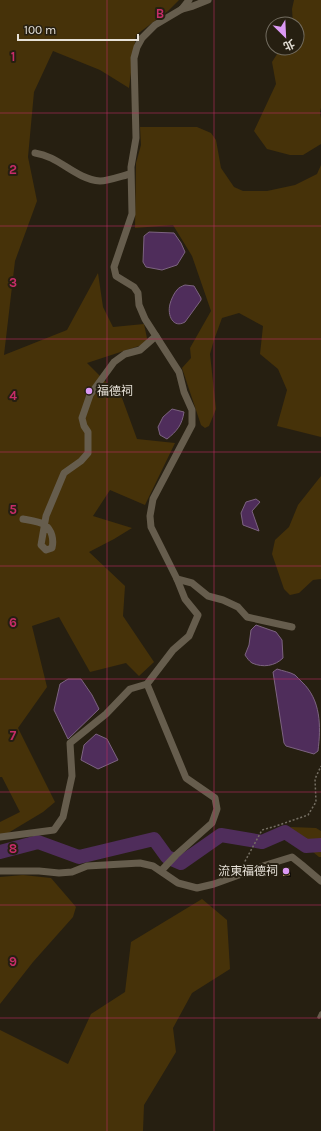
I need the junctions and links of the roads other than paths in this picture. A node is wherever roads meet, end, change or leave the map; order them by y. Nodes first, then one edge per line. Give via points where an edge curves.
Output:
1 (189, 0) edge
2 (208, 0) edge
3 (182, 9) junction
4 (35, 152) dead end
5 (130, 174) junction
6 (156, 336) junction
7 (23, 519) dead end
8 (177, 580) junction
9 (292, 627) dead end
10 (147, 684) junction
11 (0, 837) edge
12 (0, 871) edge
13 (161, 871) junction
14 (321, 881) edge
15 (321, 1013) edge
16 (319, 1017) dead end

1 - 3 street
2 - 3 street
3 - 5 street via 155,25 137,47 134,58 136,138
4 - 5 street via 54,158 79,175 100,181
5 - 6 street via 132,214 114,267 116,276 134,287 138,293 138,305
6 - 7 street via 140,350 125,354 114,362 90,395 82,418 88,432 88,453 64,474 44,524
6 - 8 street via 179,372 192,410 192,425 153,499 150,516 151,527
8 - 9 street via 192,583 208,596 238,607 247,617
8 - 10 street via 185,599 198,615 189,636 173,650
10 - 11 street via 130,689 106,714 70,742 72,776 63,817 54,830
10 - 13 street via 186,778 215,798 217,809 212,822
12 - 13 street via 59,873 72,872 87,866 140,863
13 - 14 street via 178,882 197,888 292,858
15 - 16 lane

